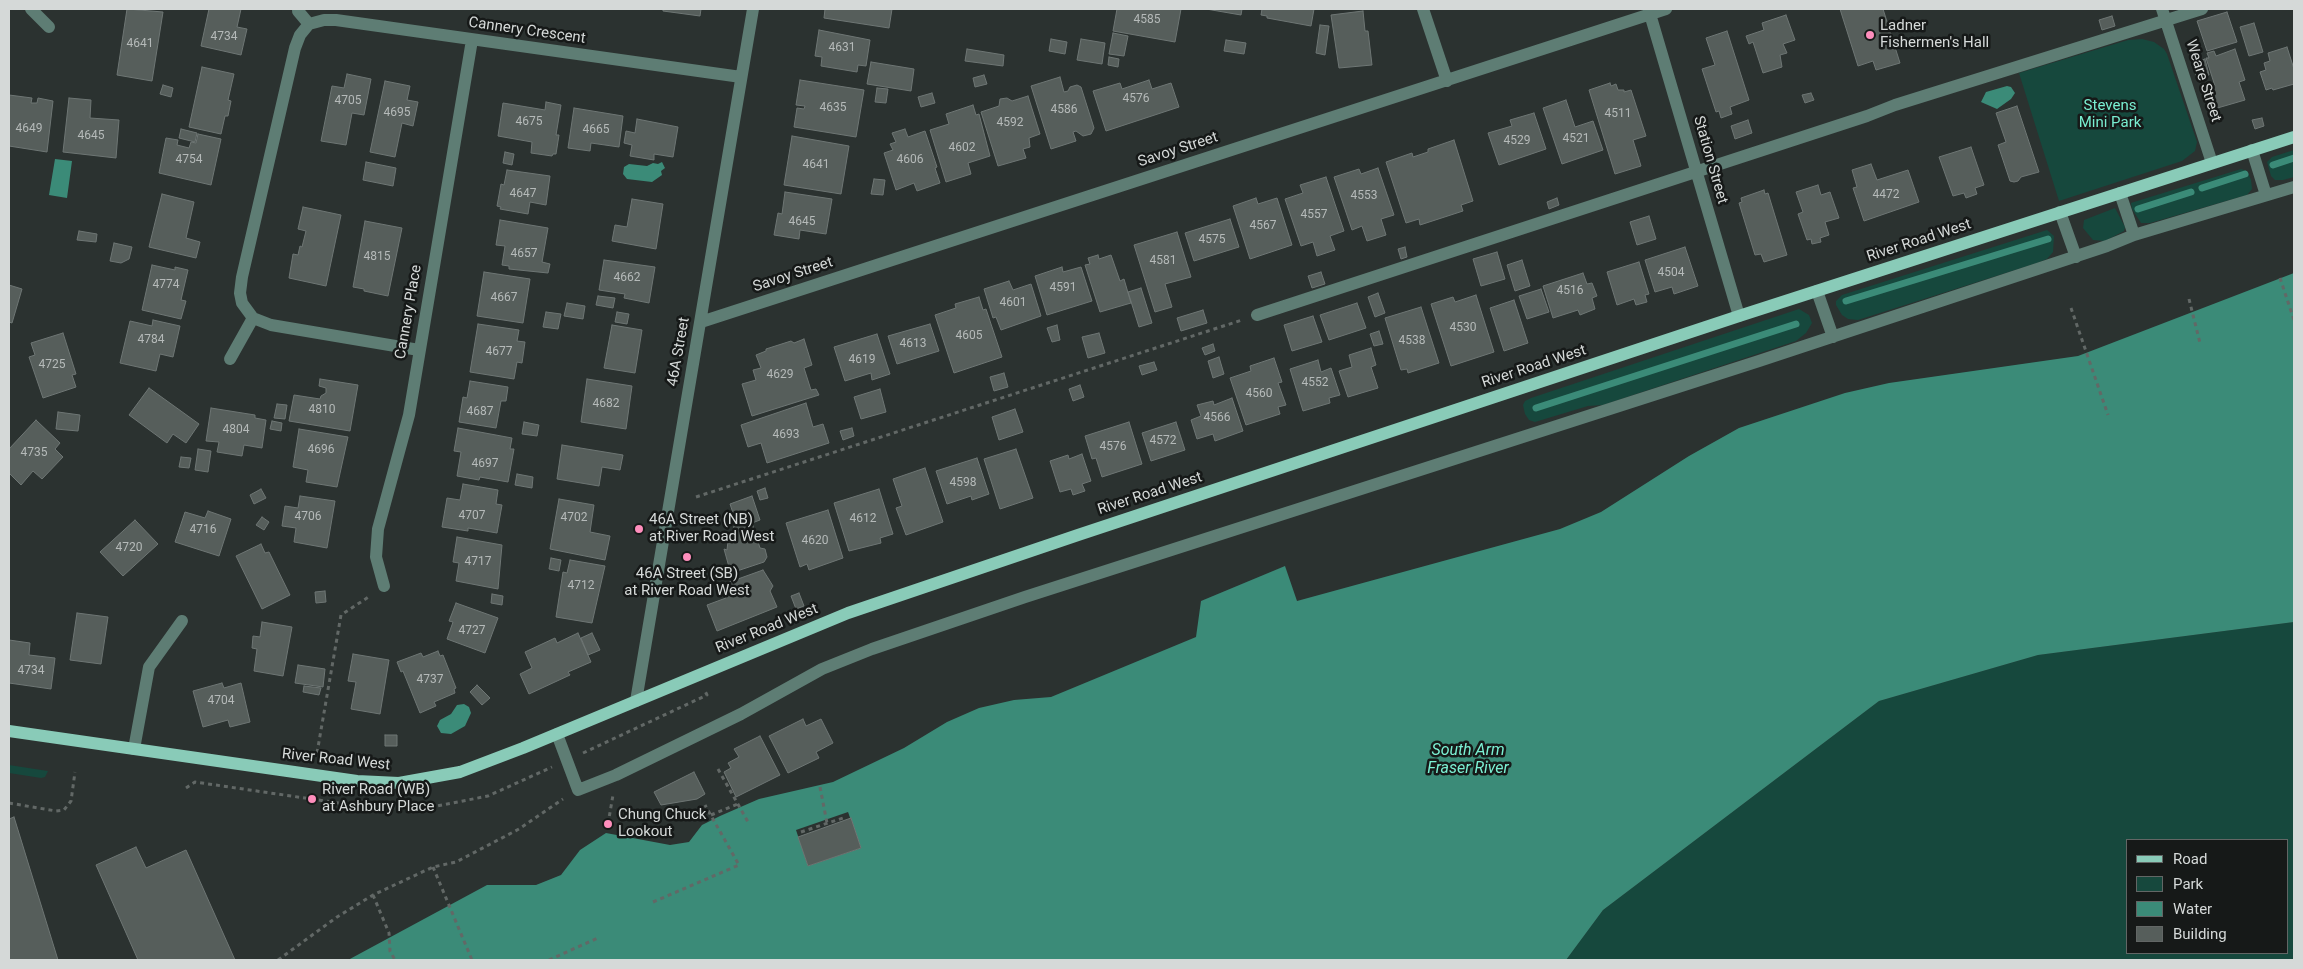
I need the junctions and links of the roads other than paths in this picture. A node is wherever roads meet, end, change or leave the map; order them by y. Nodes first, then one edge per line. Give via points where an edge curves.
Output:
1 (31, 9) edge
2 (753, 9) edge
3 (1423, 9) edge
4 (1666, 9) edge
5 (2202, 9) edge
6 (298, 11) dead end
7 (1650, 14) junction
8 (2164, 15) edge
9 (309, 24) junction
10 (48, 27) dead end
11 (472, 40) junction
12 (741, 77) junction
13 (1447, 81) junction
14 (2294, 137) edge
15 (2252, 150) junction
16 (2212, 163) junction
17 (1697, 172) junction
18 (2294, 187) edge
19 (2120, 193) junction
20 (2266, 195) junction
21 (2060, 212) junction
22 (2134, 235) junction
23 (2076, 257) junction
24 (1817, 291) junction
25 (1257, 316) road end
26 (1739, 316) junction
27 (253, 318) junction
28 (701, 322) junction
29 (1832, 336) junction
30 (418, 350) junction
31 (230, 359) dead end
32 (384, 586) road end
33 (182, 621) dead end
34 (636, 701) junction
35 (9, 731) edge
36 (557, 734) junction
37 (134, 749) junction

1 - 10 street
2 - 12 street, 46A Street
3 - 13 street
4 - 7 street, Savoy Street
5 - 8 street
6 - 9 street
7 - 13 street, Savoy Street
7 - 17 street, Station Street
8 - 16 street, Weare Street
8 - 17 street
9 - 11 street, Cannery Crescent via 336,20
9 - 27 street via 295,48 240,285 242,303
11 - 12 street, Cannery Crescent
11 - 30 street, Cannery Place
12 - 28 street, 46A Street
13 - 28 street, Savoy Street
14 - 15 main road, River Road West
15 - 16 main road, River Road West
15 - 20 street
16 - 19 main road, River Road West
17 - 25 street
17 - 26 street, Station Street
18 - 20 street
19 - 21 main road, River Road West
19 - 22 street
20 - 22 street
21 - 23 street
21 - 24 main road, River Road West
22 - 23 street
23 - 29 street
24 - 26 main road, River Road West
24 - 29 street
26 - 34 main road, River Road West via 848,613
27 - 30 street via 284,328
27 - 31 street
28 - 34 street, 46A Street
29 - 36 street via 872,649 822,669 741,714 578,790
30 - 32 street, Cannery Place via 402,446 378,529 376,557
33 - 37 street via 148,667
34 - 36 main road, River Road West
35 - 37 main road, River Road West
36 - 37 main road, River Road West via 460,772 399,783 322,777

